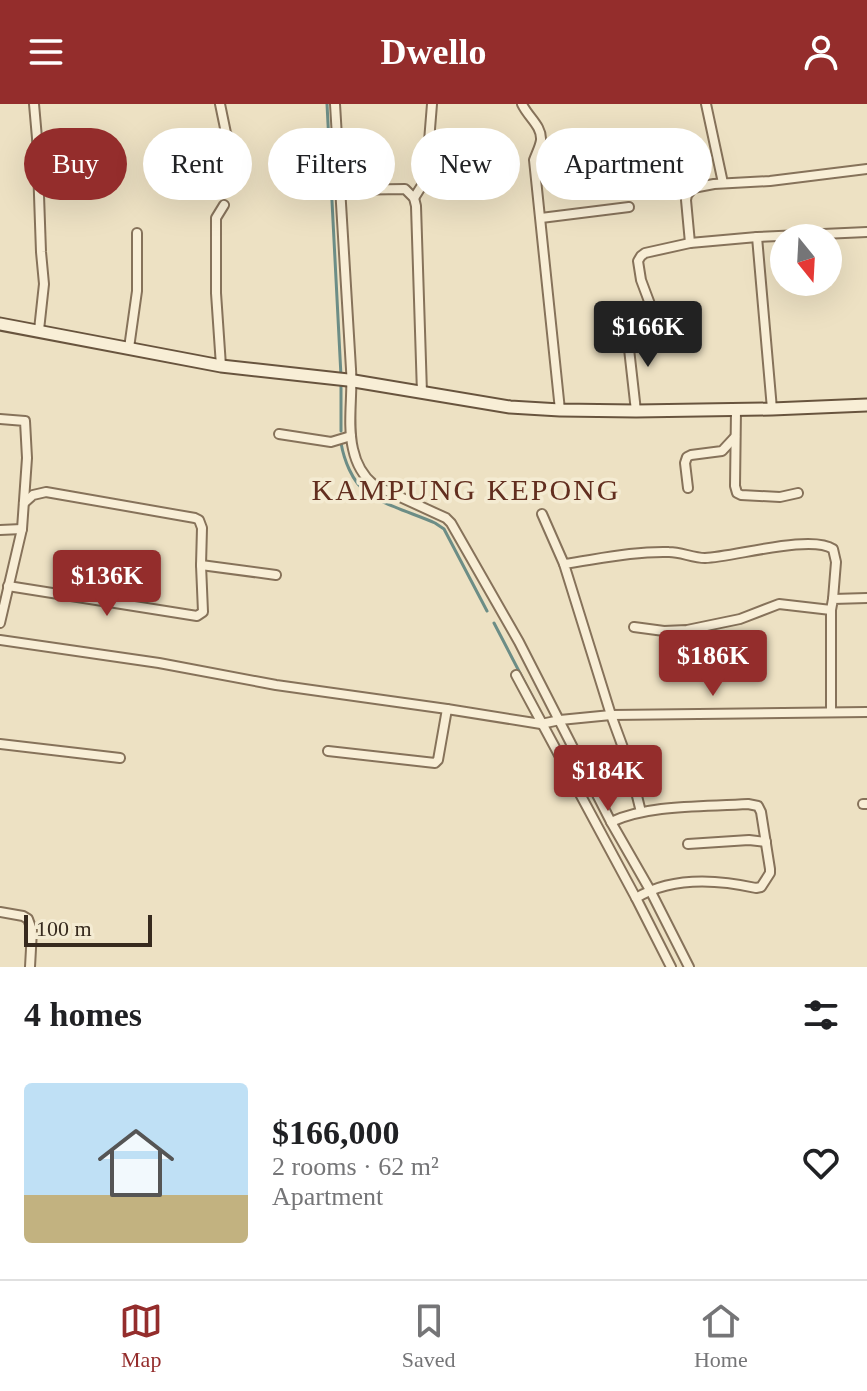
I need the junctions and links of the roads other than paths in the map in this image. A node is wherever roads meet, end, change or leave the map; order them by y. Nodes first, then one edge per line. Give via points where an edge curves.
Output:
1 (34, 104) edge
2 (220, 104) edge
3 (335, 104) edge
4 (432, 104) edge
5 (522, 104) edge
6 (706, 104) edge
7 (225, 128) edge
8 (336, 128) edge
9 (430, 128) edge
10 (867, 169) edge
11 (723, 183) junction
12 (341, 200) edge
13 (414, 200) edge
14 (224, 205) dead end
15 (629, 207) dead end
16 (541, 218) junction
17 (867, 232) edge
18 (137, 233) dead end
19 (757, 237) junction
20 (690, 243) junction
21 (0, 324) edge
22 (39, 330) junction
23 (627, 331) dead end
24 (656, 346) dead end
25 (129, 348) junction
26 (221, 366) junction
27 (350, 381) junction
28 (422, 393) junction
29 (867, 405) edge
30 (772, 409) junction
31 (560, 410) junction
32 (736, 410) junction
33 (636, 411) junction
34 (0, 419) edge
35 (279, 434) dead end
36 (351, 436) junction
37 (736, 437) junction
38 (688, 488) dead end
39 (798, 493) dead end
40 (24, 503) junction
41 (542, 514) dead end
42 (22, 529) junction
43 (0, 530) edge
44 (564, 564) junction
45 (201, 565) junction
46 (276, 575) dead end
47 (8, 586) junction
48 (867, 598) edge
49 (833, 599) junction
50 (831, 610) junction
51 (0, 623) edge
52 (634, 627) dead end
53 (0, 640) edge
54 (516, 675) dead end
55 (447, 709) junction
56 (831, 711) junction
57 (867, 712) edge
58 (611, 715) junction
59 (559, 720) junction
60 (543, 723) junction
61 (0, 744) edge
62 (328, 751) dead end
63 (120, 758) dead end
64 (641, 812) junction
65 (611, 822) junction
66 (766, 842) junction
67 (688, 844) dead end
68 (649, 890) junction
69 (637, 898) junction
70 (0, 912) edge
71 (30, 967) edge
72 (671, 967) edge
73 (689, 967) edge

1 - 22 street via 44,284
2 - 7 street
3 - 8 street
4 - 9 street
5 - 16 street via 541,137 534,160
6 - 11 street
10 - 11 street
11 - 20 street via 693,188 687,195
12 - 27 street
13 - 28 street
14 - 26 street via 216,218
15 - 16 street
16 - 31 street
17 - 19 street
18 - 25 street via 137,291
19 - 20 street
19 - 30 street
20 - 24 street via 653,250 639,259
21 - 22 main road
22 - 25 main road
23 - 33 street
25 - 26 main road
26 - 27 main road
27 - 28 main road
27 - 36 street
28 - 31 main road
29 - 30 main road
30 - 32 main road
31 - 33 main road
32 - 33 main road
32 - 37 street
34 - 40 street via 25,421
35 - 36 street via 331,442
36 - 59 street via 364,477 449,521
37 - 38 street via 722,451 687,457
37 - 39 street via 737,493 771,498
40 - 42 street
40 - 45 street via 46,492 195,518 202,528
41 - 44 street
42 - 43 street
42 - 47 street
44 - 49 street via 641,553 706,558 826,545 833,549 836,562
44 - 58 street
45 - 46 street
45 - 47 street via 203,612 197,616
47 - 51 street
48 - 49 street
49 - 50 street
50 - 52 street via 779,604 687,630
50 - 56 street
53 - 55 street
54 - 60 street
55 - 60 street
55 - 62 street via 435,763
56 - 57 street
56 - 58 street
58 - 59 street
58 - 64 street
59 - 60 street
59 - 65 street
60 - 69 street
61 - 63 street
64 - 65 street
64 - 66 street via 754,804 761,812
65 - 68 street
66 - 67 street
66 - 68 street via 770,873 761,887 701,881
68 - 69 street
68 - 73 street
69 - 72 street
70 - 71 street via 28,919

